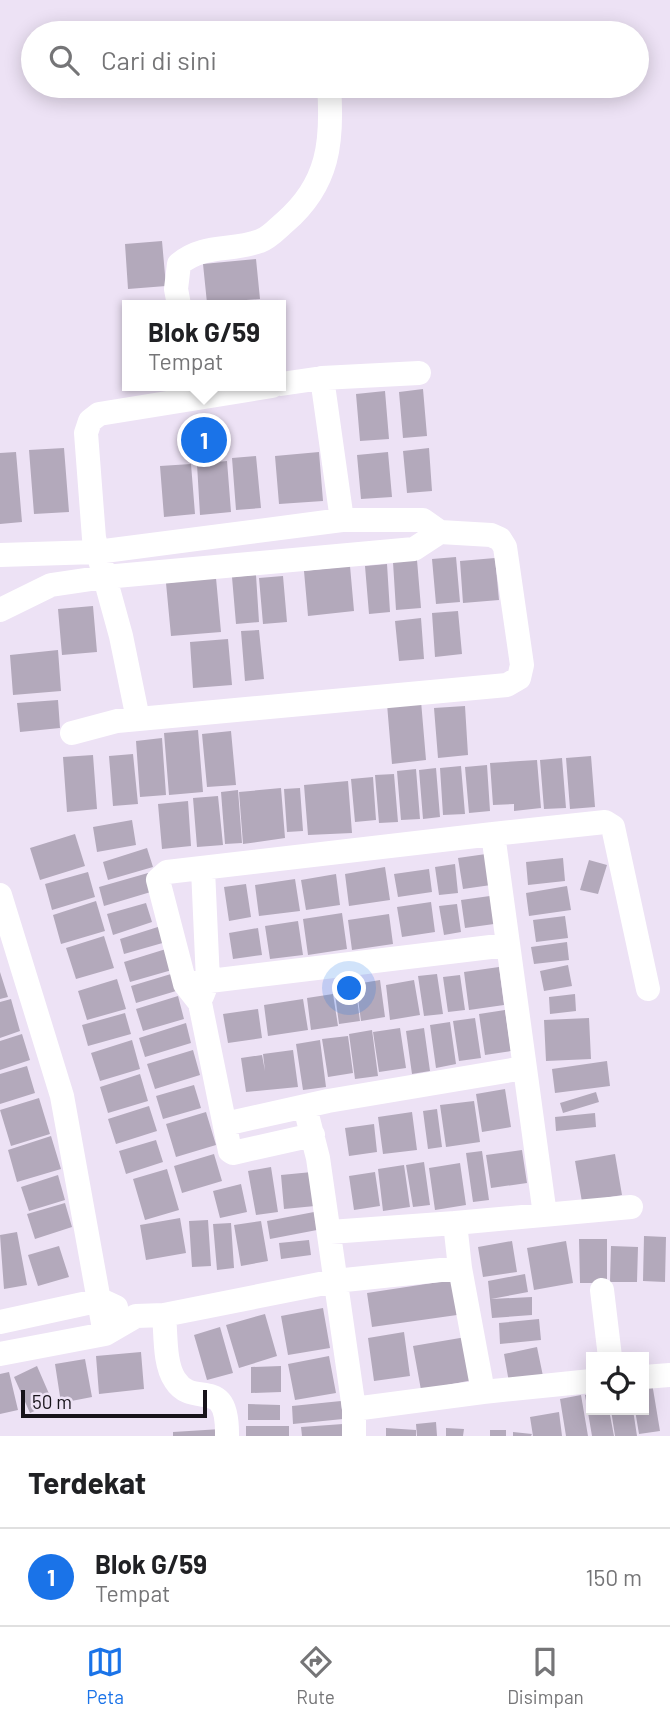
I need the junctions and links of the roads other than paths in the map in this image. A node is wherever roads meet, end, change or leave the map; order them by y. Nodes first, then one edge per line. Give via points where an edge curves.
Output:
1 (329, 98) edge
2 (178, 300) edge
3 (419, 373) dead end
4 (322, 378) junction
5 (286, 383) edge
6 (196, 391) edge
7 (342, 520) junction
8 (440, 532) junction
9 (97, 552) junction
10 (0, 555) edge
11 (105, 578) junction
12 (0, 610) edge
13 (138, 719) junction
14 (72, 733) dead end
15 (493, 834) junction
16 (203, 869) junction
17 (0, 895) edge
18 (507, 945) junction
19 (197, 989) junction
20 (648, 989) dead end
21 (524, 1068) junction
22 (305, 1107) junction
23 (225, 1124) junction
24 (313, 1135) junction
25 (631, 1207) dead end
26 (545, 1215) junction
27 (455, 1223) junction
28 (330, 1232) junction
29 (460, 1268) junction
30 (335, 1282) junction
31 (602, 1290) dead end
32 (101, 1300) junction
33 (164, 1315) junction
34 (136, 1316) junction
35 (0, 1322) edge
36 (105, 1334) junction
37 (609, 1352) edge
38 (0, 1354) edge
39 (670, 1374) edge
40 (649, 1376) edge
41 (586, 1382) edge
42 (483, 1392) junction
43 (354, 1409) junction
44 (227, 1436) edge
45 (354, 1436) edge

1 - 2 street via 330,137 315,190 301,208 260,241 194,252 179,264
3 - 4 street
4 - 5 street
4 - 7 street
6 - 9 street via 99,414 90,421 86,433
7 - 8 street via 419,520
7 - 9 street
8 - 11 street via 414,549
8 - 13 street via 491,535 505,547 522,665 519,678 507,685
9 - 10 street
9 - 11 street
11 - 12 street via 51,585
11 - 13 street
13 - 14 street
15 - 16 street
15 - 18 street
15 - 20 street via 605,822 613,827
16 - 19 street
16 - 19 street via 167,872 158,880
17 - 32 street via 62,1096
18 - 19 street
18 - 21 street
19 - 23 street
21 - 22 street
21 - 26 street
22 - 23 street
22 - 24 street
23 - 24 street via 232,1152
24 - 28 street
25 - 26 street
26 - 27 street
27 - 28 street
27 - 29 street
28 - 30 street
29 - 30 street
29 - 42 street
30 - 33 street
30 - 43 street
31 - 37 street
32 - 34 street
32 - 35 street
32 - 36 street
33 - 34 street
33 - 44 street via 171,1373 183,1389 223,1404
34 - 36 street
36 - 38 street
39 - 40 street
41 - 42 street
42 - 43 street
43 - 45 street

